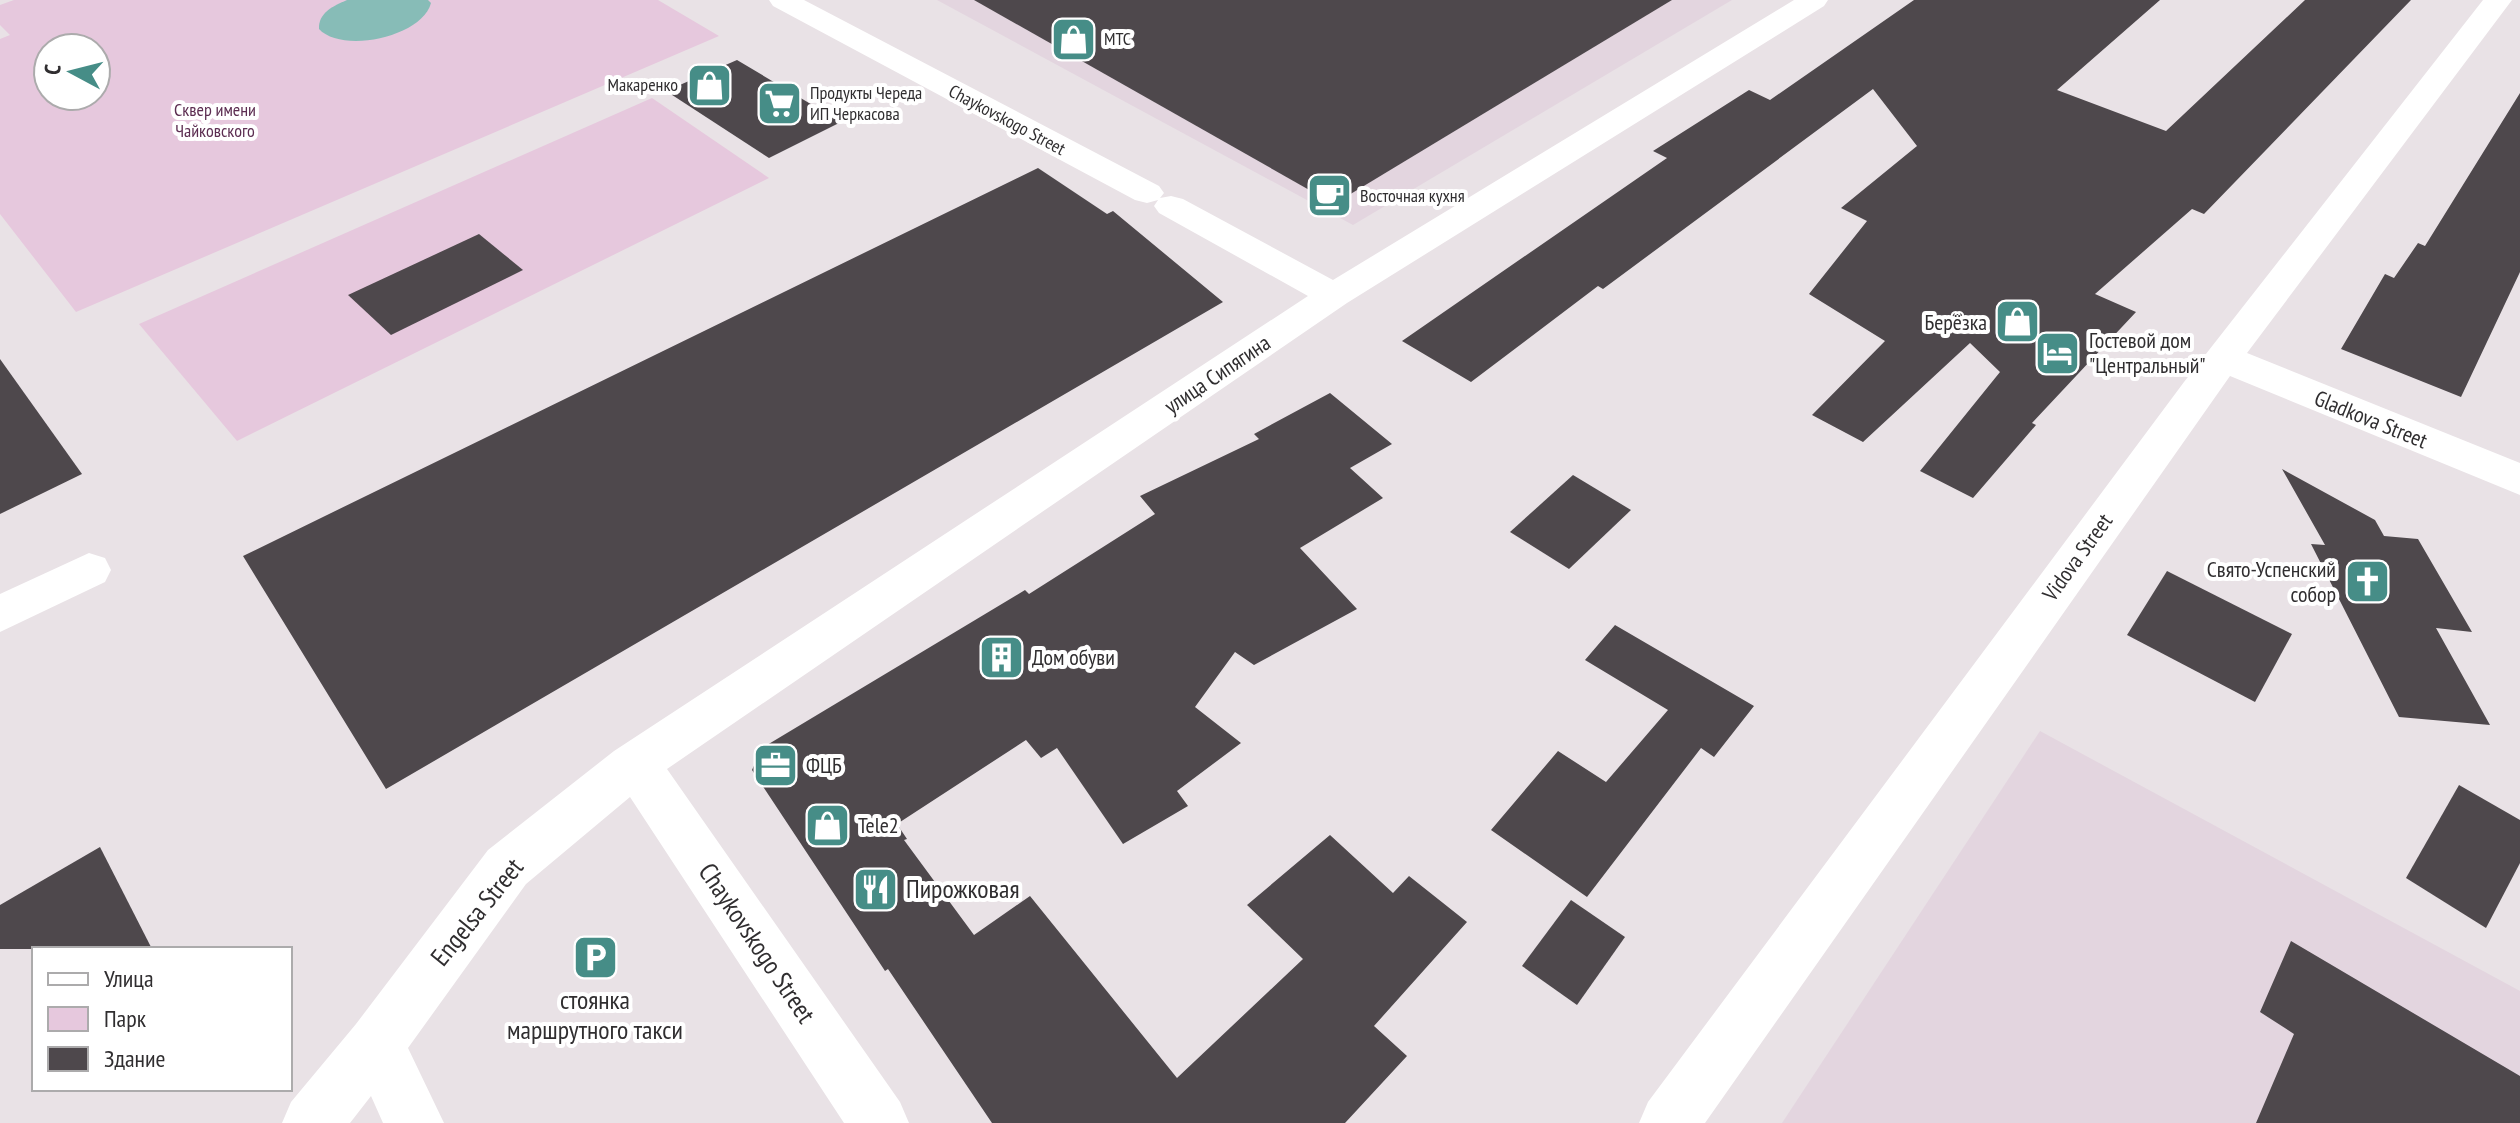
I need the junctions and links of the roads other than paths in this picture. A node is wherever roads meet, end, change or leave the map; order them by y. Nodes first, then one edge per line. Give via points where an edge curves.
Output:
1 (783, 0) edge
2 (1814, 0) edge
3 (2498, 0) edge
4 (1334, 295) junction
5 (2223, 358) junction
6 (2520, 480) edge
7 (89, 570) dead end
8 (0, 614) edge
9 (632, 766) junction
10 (376, 1044) junction
11 (312, 1123) edge
12 (414, 1123) edge
13 (879, 1123) edge
14 (1669, 1123) edge

1 - 4 street, Chaykovskogo Street
2 - 4 street, улица Сипягина
3 - 5 street, Vidova Street
4 - 9 street, улица Сипягина
5 - 6 street, Gladkova Street
5 - 14 street, Vidova Street
7 - 8 street
9 - 10 street, Engelsa Street via 507,867
9 - 13 street, Chaykovskogo Street
10 - 11 street
10 - 12 street

